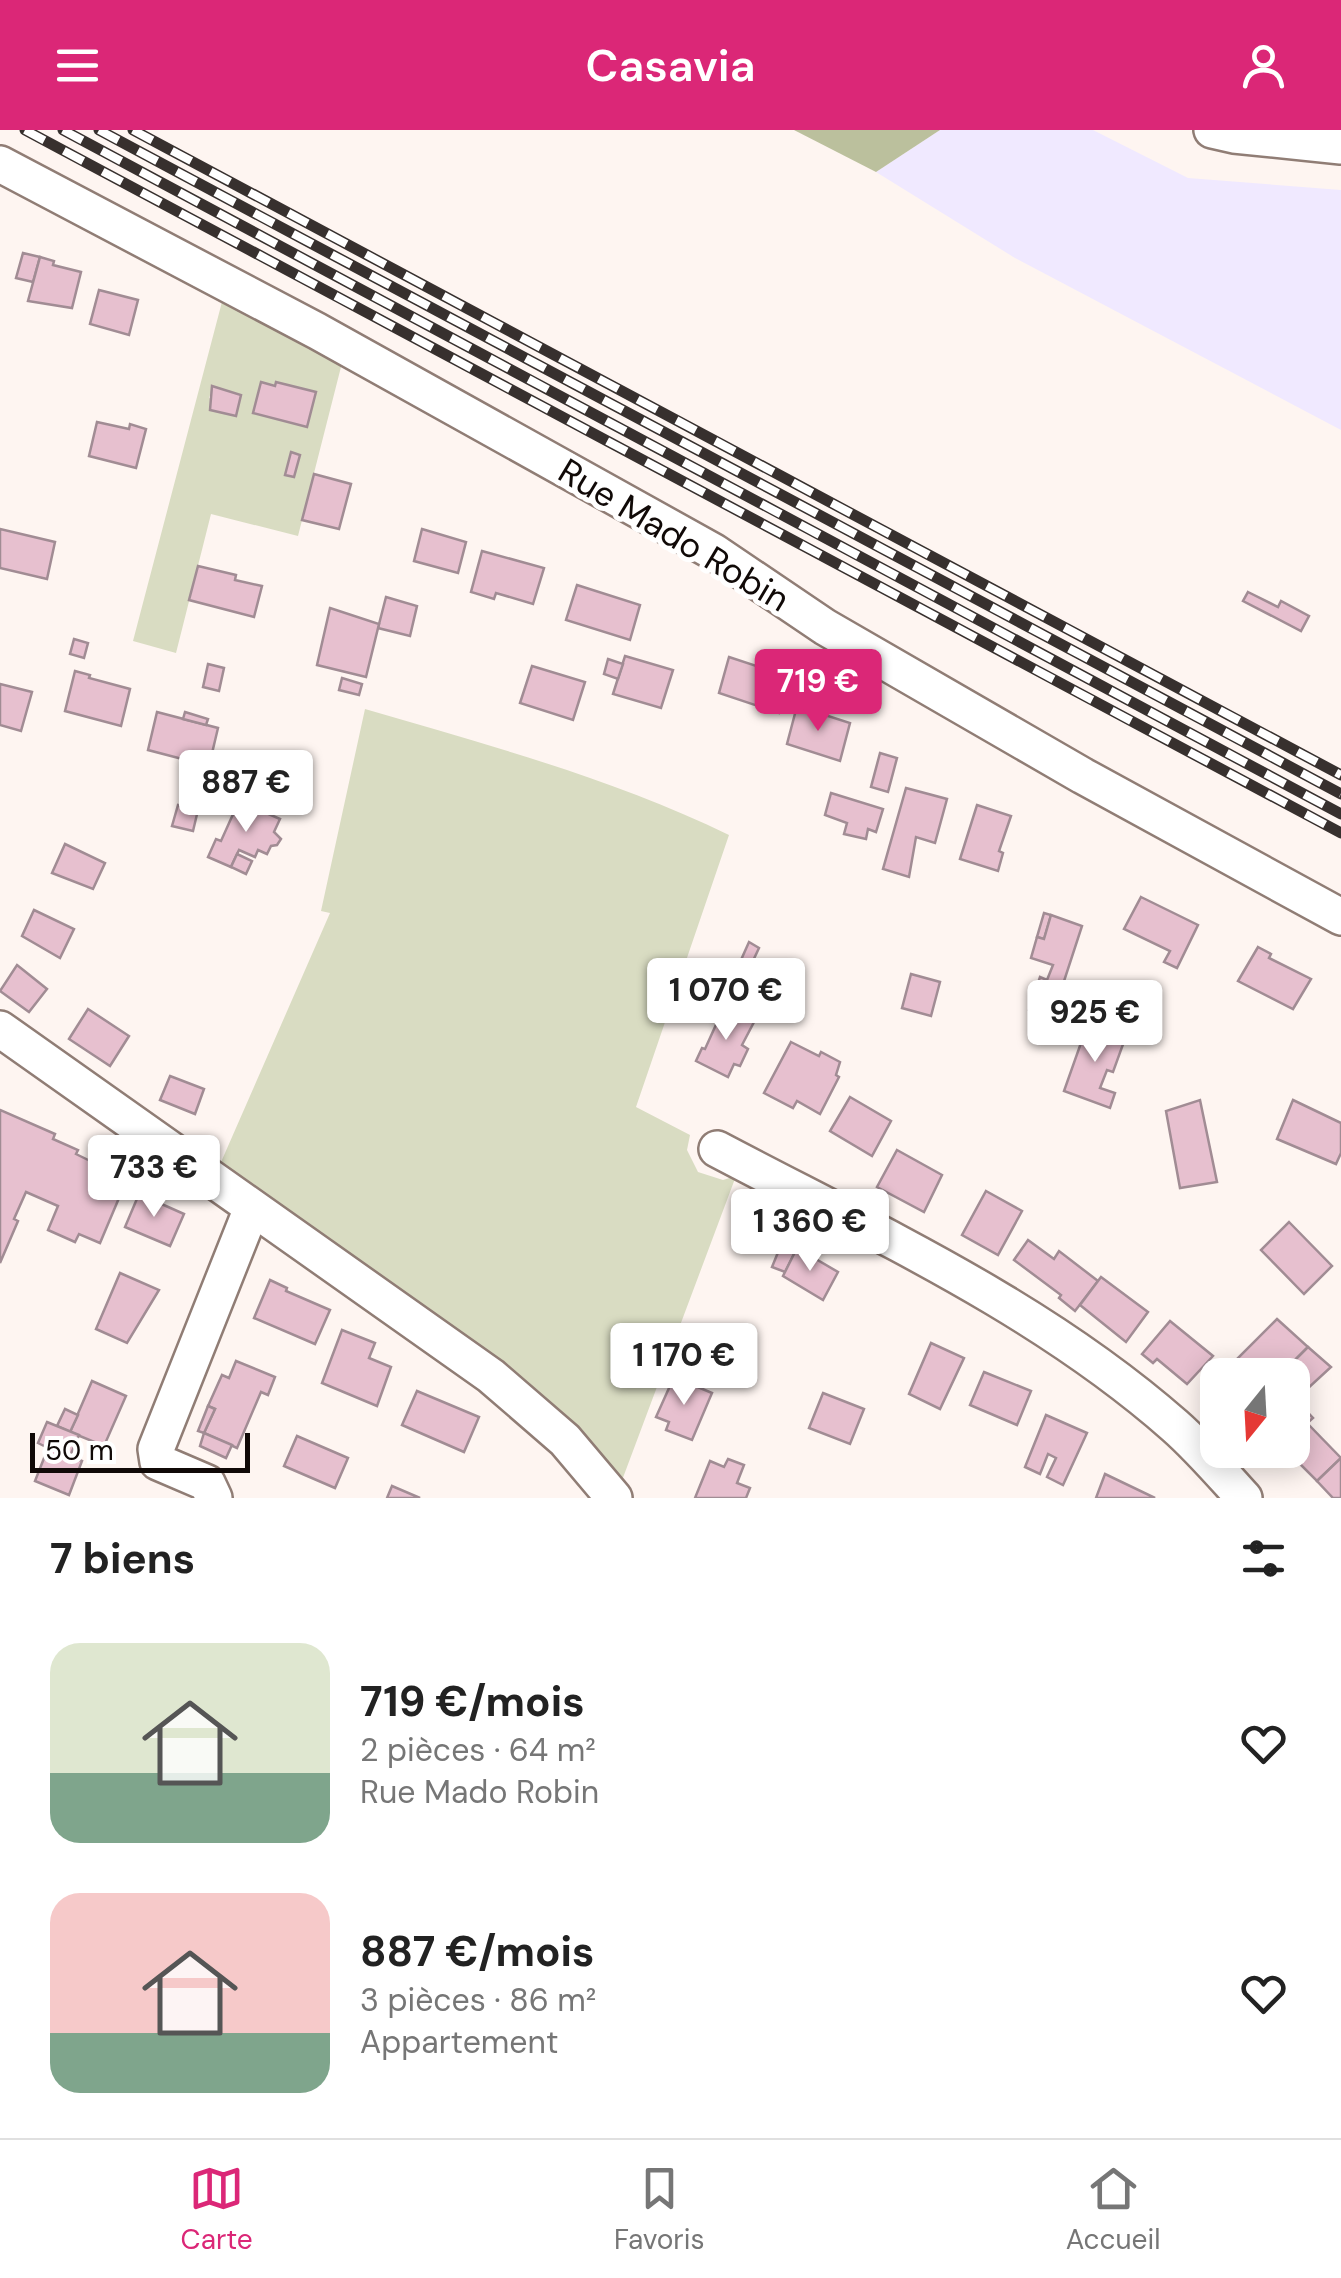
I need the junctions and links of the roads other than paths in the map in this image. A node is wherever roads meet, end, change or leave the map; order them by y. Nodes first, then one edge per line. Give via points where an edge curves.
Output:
1 (1212, 130) edge
2 (1341, 146) edge
3 (0, 164) edge
4 (1341, 917) edge
5 (0, 1029) edge
6 (717, 1148) dead end
7 (252, 1208) junction
8 (214, 1498) edge
9 (614, 1498) edge
10 (1244, 1498) edge

1 - 2 street
3 - 4 street, Rue Mado Robin via 714,552 825,627
5 - 7 street
6 - 10 street via 1048,1330 1177,1428
7 - 8 street via 156,1448 158,1462 207,1483
7 - 9 street via 528,1405

